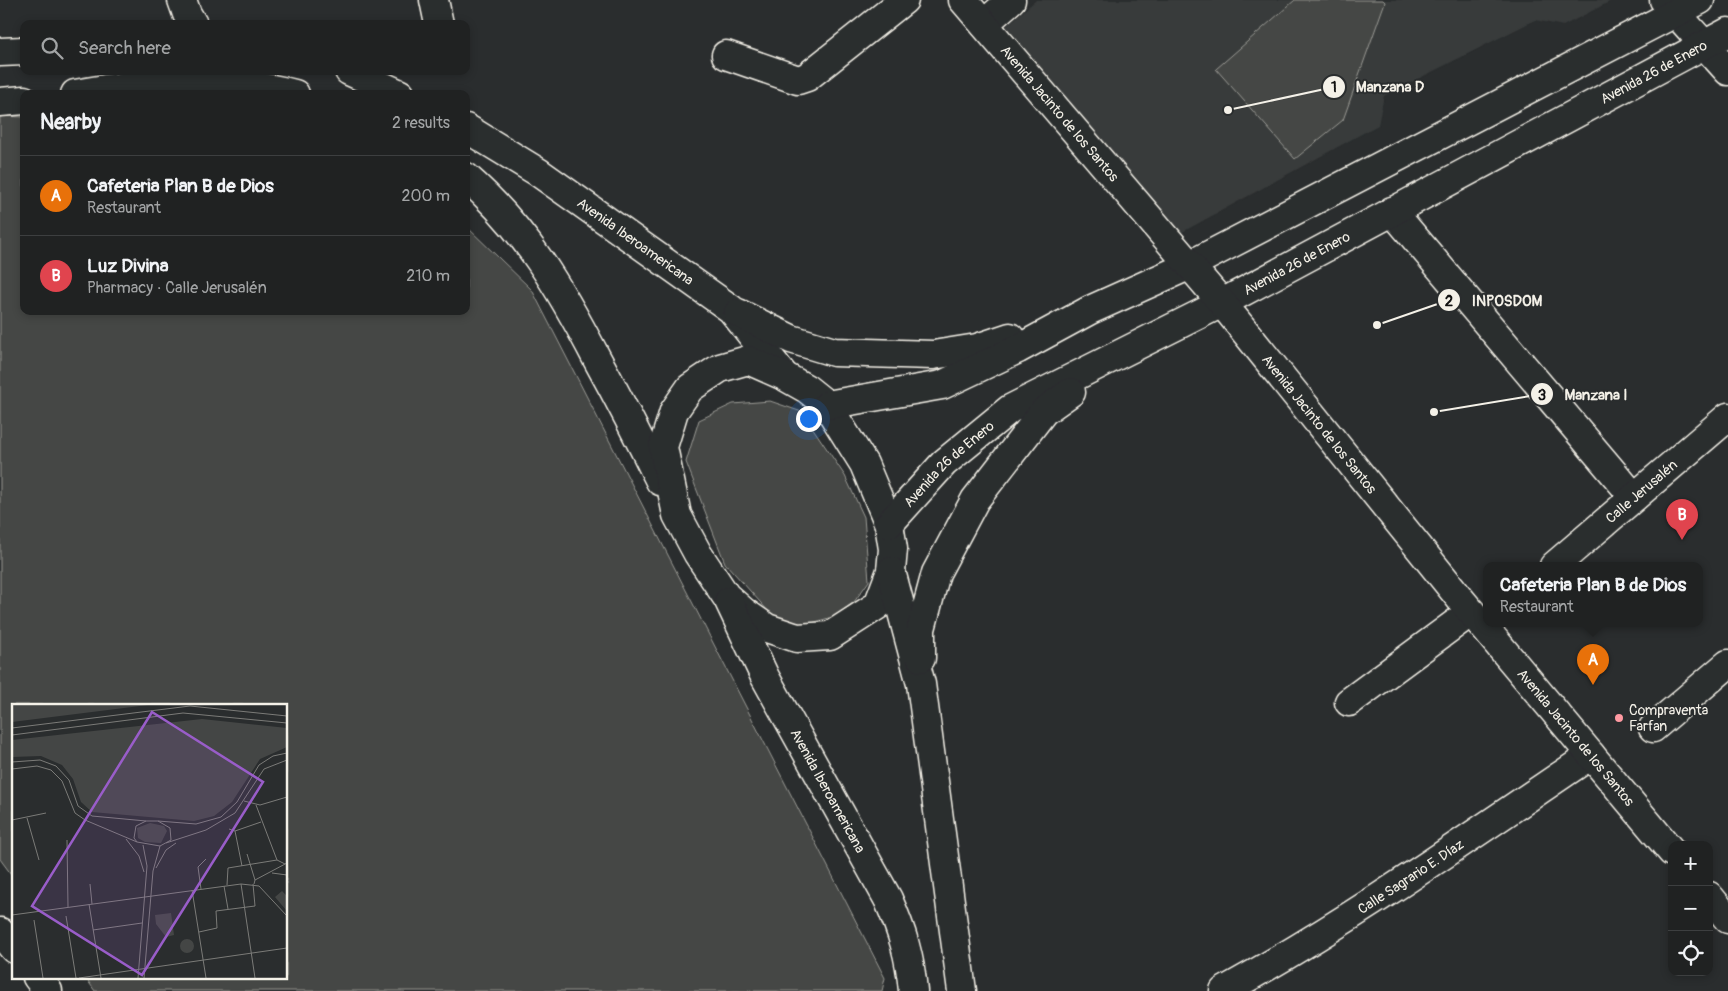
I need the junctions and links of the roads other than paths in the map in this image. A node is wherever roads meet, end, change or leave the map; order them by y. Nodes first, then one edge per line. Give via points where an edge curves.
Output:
1 (182, 0) edge
2 (434, 0) edge
3 (904, 0) edge
4 (964, 0) edge
5 (1011, 0) edge
6 (1700, 0) edge
7 (1670, 7) edge
8 (191, 20) edge
9 (438, 20) edge
10 (984, 24) junction
11 (1717, 38) edge
12 (20, 51) edge
13 (0, 52) edge
14 (726, 55) dead end
15 (1728, 71) edge
16 (357, 75) edge
17 (204, 76) edge
18 (96, 90) edge
19 (274, 90) edge
20 (391, 90) edge
21 (20, 100) edge
22 (0, 102) edge
23 (470, 130) edge
24 (470, 180) edge
25 (1392, 211) junction
26 (1188, 266) junction
27 (1222, 303) junction
28 (731, 309) junction
29 (1090, 310) junction
30 (1139, 344) junction
31 (784, 376) junction
32 (827, 405) junction
33 (1728, 416) edge
34 (1634, 497) junction
35 (677, 515) junction
36 (889, 524) junction
37 (1559, 562) edge
38 (891, 571) junction
39 (726, 596) junction
40 (1481, 621) edge
41 (1486, 627) edge
42 (1728, 664) edge
43 (921, 684) junction
44 (1349, 702) dead end
45 (1653, 728) dead end
46 (1591, 755) junction
47 (1668, 847) edge
48 (1713, 901) edge
49 (1728, 919) edge
50 (0, 932) edge
51 (12, 947) edge
52 (38, 978) edge
53 (48, 991) edge
54 (913, 991) edge
55 (962, 991) edge
56 (1224, 991) edge

1 - 8 street
2 - 9 street
3 - 14 street via 807,77 798,80
4 - 10 street, Avenida Jacinto de los Santos
5 - 10 street
6 - 7 street
7 - 11 street
7 - 26 street
10 - 26 street, Avenida Jacinto de los Santos
11 - 15 street
11 - 25 street, Avenida 26 de Enero
12 - 13 street
16 - 20 street
17 - 18 street
17 - 19 street
21 - 22 street
23 - 28 street, Avenida Iberoamericana via 538,172
24 - 35 street via 517,228 544,265 630,420
25 - 27 street, Avenida 26 de Enero
25 - 34 street
26 - 27 street, Avenida Jacinto de los Santos
26 - 29 street
27 - 30 street, Avenida 26 de Enero
27 - 40 street, Avenida Jacinto de los Santos
28 - 29 street via 791,339 834,352 933,355 977,348
28 - 31 street, Avenida Iberoamericana
29 - 32 street via 942,385
30 - 36 street, Avenida 26 de Enero via 1010,408 944,463
30 - 43 street via 1044,411 975,500 936,573 921,629
31 - 32 street
31 - 35 street via 748,360 720,368 690,388 674,411 663,447
32 - 36 street via 864,464
33 - 34 street, Calle Jerusalén
34 - 37 street, Calle Jerusalén
35 - 39 street
36 - 38 street via 893,549
38 - 39 street via 878,606 830,636 797,638 767,628
38 - 43 street
39 - 54 street, Avenida Iberoamericana via 765,677 888,899 901,928 911,964
40 - 44 street
41 - 46 street, Avenida Jacinto de los Santos
42 - 45 street
43 - 55 street
46 - 47 street, Avenida Jacinto de los Santos
46 - 56 street, Calle Sagrario E. Díaz via 1434,861 1270,966
48 - 49 street
50 - 51 street
52 - 53 street

